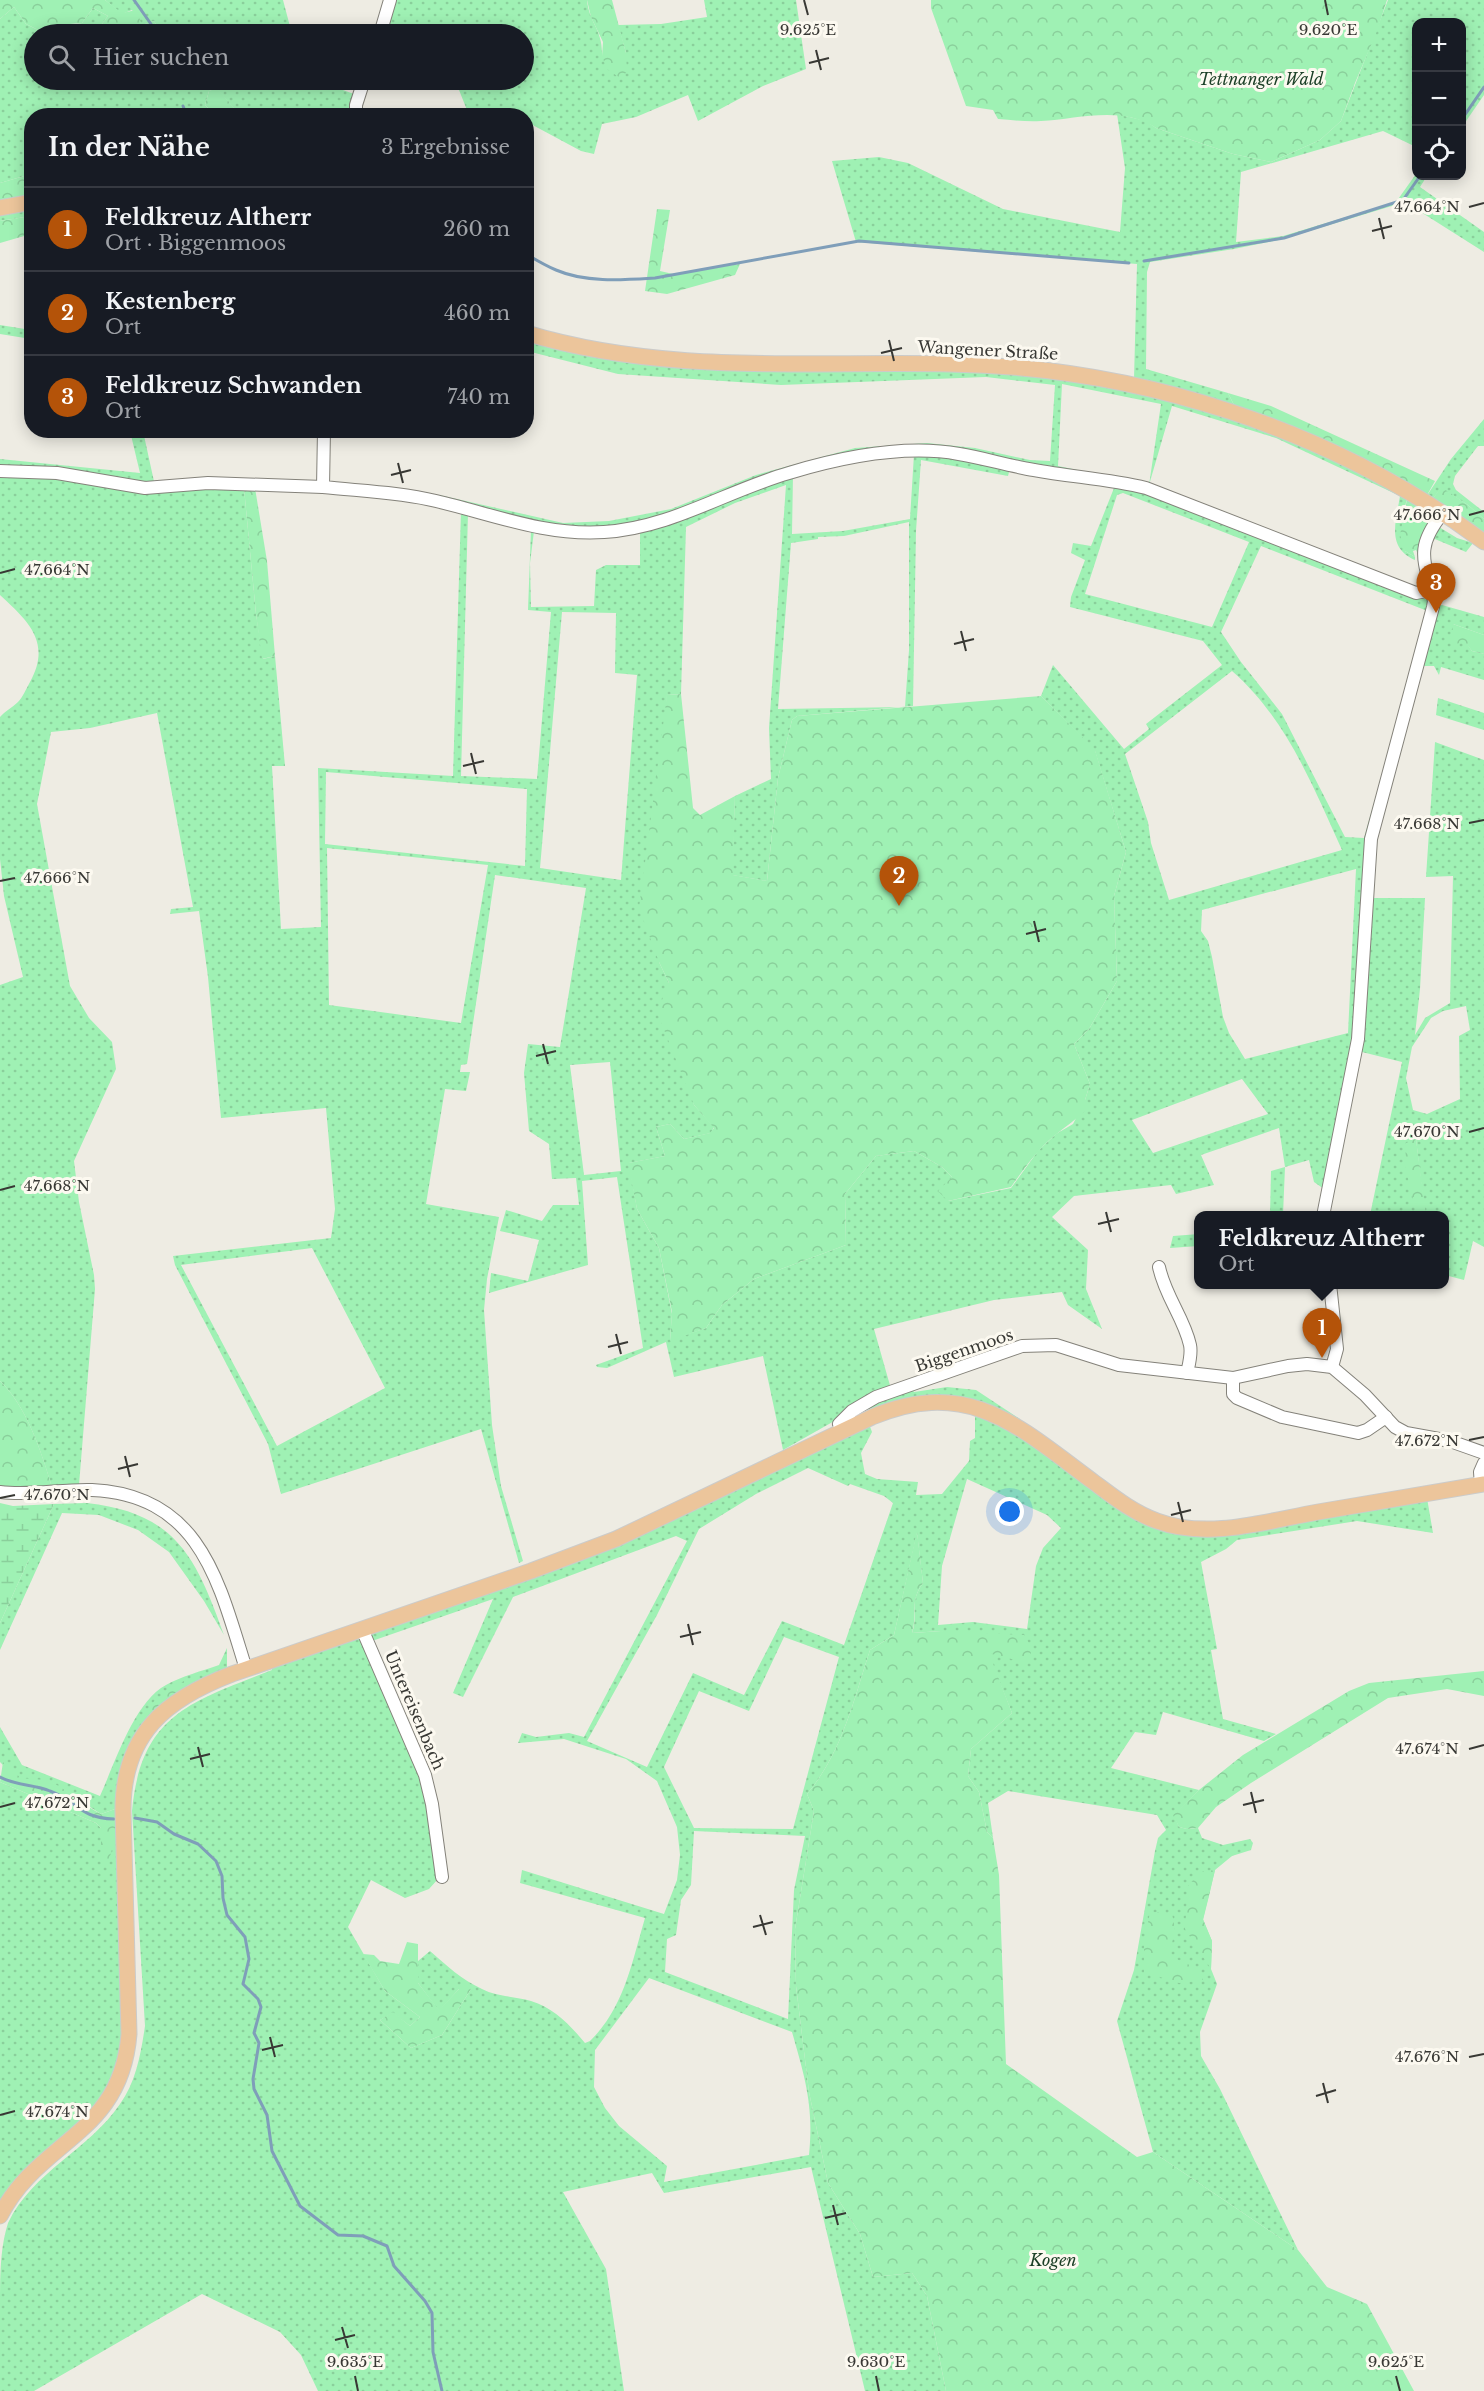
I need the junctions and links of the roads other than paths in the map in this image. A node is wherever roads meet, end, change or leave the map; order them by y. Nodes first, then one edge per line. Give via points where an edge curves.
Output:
1 (390, 0) edge
2 (383, 24) edge
3 (360, 90) edge
4 (357, 108) edge
5 (24, 204) edge
6 (0, 208) edge
7 (534, 335) edge
8 (324, 438) edge
9 (0, 471) edge
10 (323, 487) junction
11 (1442, 514) junction
12 (1484, 543) edge
13 (1431, 590) junction
14 (1324, 1211) edge
15 (1159, 1268) dead end
16 (1331, 1289) edge
17 (1332, 1367) junction
18 (1187, 1373) junction
19 (1233, 1378) junction
20 (1386, 1417) junction
21 (843, 1431) junction
22 (1484, 1453) edge
23 (1484, 1463) edge
24 (1483, 1485) edge
25 (0, 1492) edge
26 (363, 1629) junction
27 (246, 1669) junction
28 (442, 1877) dead end
29 (0, 2217) edge

1 - 2 street
3 - 4 street
5 - 6 main road
7 - 11 main road, Wangener Straße via 585,348 675,362 953,364 1084,375 1175,396 1273,427 1363,468
8 - 10 street
9 - 10 street via 84,476 145,488 208,483
10 - 13 street via 434,500 567,533 607,532 692,512 760,482 825,464 920,450 957,453 1031,470 1146,488 1416,593
11 - 12 main road, Wangener Straße
11 - 13 street via 1424,545 1424,566
13 - 14 street via 1433,607 1371,840 1358,1039
15 - 18 street via 1163,1287 1190,1344
16 - 17 street via 1337,1349
17 - 19 street, Biggenmoos via 1288,1366
17 - 20 street
18 - 19 street, Biggenmoos
18 - 21 street, Biggenmoos via 1119,1365 1056,1345 1022,1346 876,1397 845,1416 839,1424
19 - 20 street via 1233,1394 1237,1398 1282,1418 1358,1433
20 - 22 street via 1406,1433 1450,1441
21 - 24 main road via 911,1404 945,1401 970,1405 1017,1428 1134,1510 1156,1521 1188,1529 1235,1526
21 - 26 main road via 616,1539
23 - 24 street via 1480,1472
25 - 27 street via 102,1491 137,1499 168,1515 193,1538 210,1564
26 - 27 main road
26 - 28 street, Untereisenbach via 425,1775
27 - 29 main road via 205,1684 172,1703 153,1722 130,1761 123,1799 129,2034 122,2071 100,2111 24,2180

